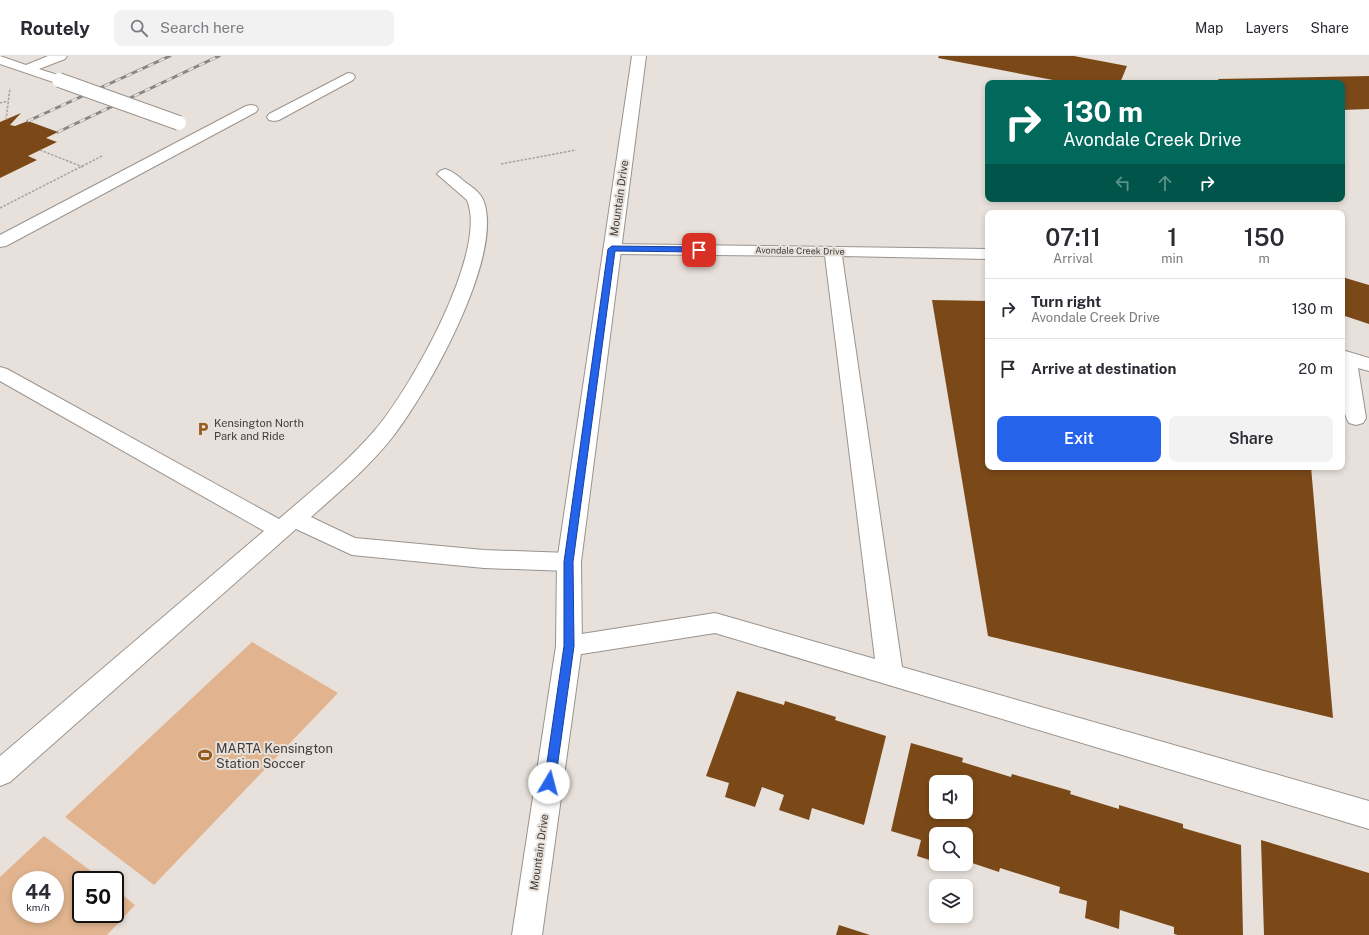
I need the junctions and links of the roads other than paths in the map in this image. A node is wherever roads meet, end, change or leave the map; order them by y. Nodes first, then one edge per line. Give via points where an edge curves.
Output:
1 (60, 56) edge
2 (639, 56) edge
3 (0, 60) edge
4 (28, 69) junction
5 (348, 77) dead end
6 (251, 109) dead end
7 (274, 117) dead end
8 (206, 133) junction
9 (445, 174) dead end
10 (0, 242) edge
11 (612, 249) junction
12 (833, 251) junction
13 (985, 254) edge
14 (1345, 357) edge
15 (1369, 365) edge
16 (0, 373) edge
17 (1356, 418) dead end
18 (288, 524) junction
19 (568, 562) junction
20 (569, 646) junction
21 (890, 675) junction
22 (0, 774) edge
23 (1369, 815) edge
24 (527, 935) edge

1 - 4 main road
2 - 11 main road, Mountain Drive
3 - 4 main road
4 - 8 main road, bridge
5 - 7 main road
6 - 8 main road
8 - 10 main road
9 - 18 main road via 460,184 476,201 479,231 468,278 449,324 425,374 389,428 341,478
11 - 12 main road, Avondale Creek Drive
11 - 19 main road, Mountain Drive
12 - 13 main road, Avondale Creek Drive
12 - 21 main road
14 - 15 main road
14 - 17 main road
16 - 18 main road
18 - 19 main road via 352,546 484,560
18 - 22 main road
19 - 20 main road, Mountain Drive
20 - 21 main road via 716,624
20 - 24 main road, Mountain Drive
21 - 23 main road

